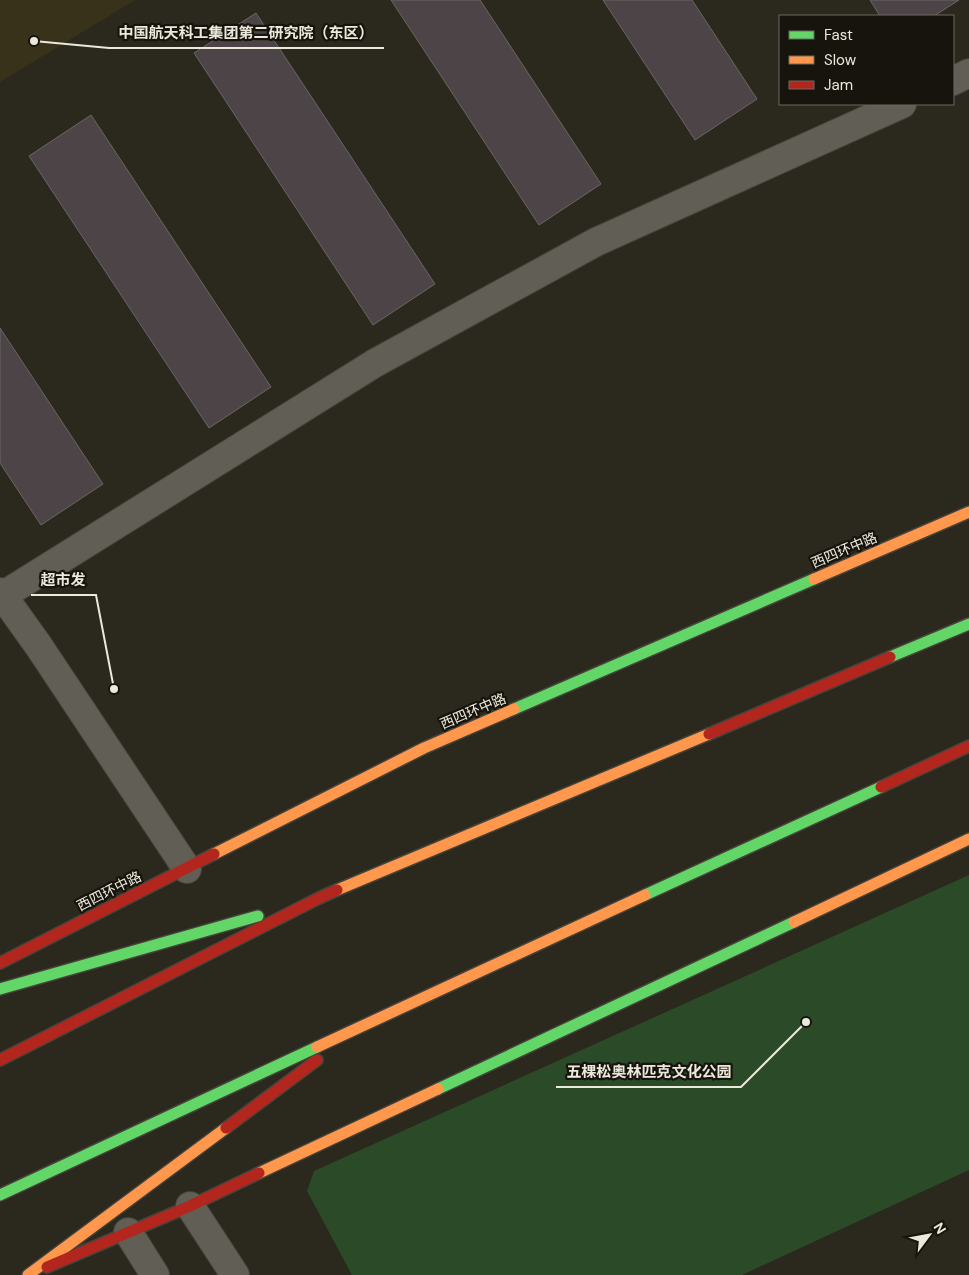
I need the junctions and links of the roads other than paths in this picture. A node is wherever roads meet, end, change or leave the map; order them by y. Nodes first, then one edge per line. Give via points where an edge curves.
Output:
1 (969, 73) edge
2 (954, 80) edge
3 (900, 105) edge
4 (969, 512) edge
5 (1, 594) edge
6 (969, 624) edge
7 (969, 746) edge
8 (969, 839) edge
9 (187, 869) junction
10 (319, 898) junction
11 (0, 963) edge
12 (0, 989) edge
13 (364, 1025) junction
14 (0, 1060) edge
15 (0, 1195) edge
16 (190, 1206) junction
17 (128, 1232) junction
18 (29, 1275) edge
19 (155, 1275) edge
20 (235, 1275) edge

1 - 2 street
3 - 5 street via 596,242 384,358
4 - 9 main road, 西四环中路 via 424,748
5 - 9 street
6 - 10 main road
7 - 13 main road
8 - 16 main road
9 - 11 main road, 西四环中路
10 - 12 main road
10 - 14 main road
13 - 15 main road
13 - 18 main road
16 - 17 main road
16 - 20 street
17 - 18 main road
17 - 19 street

